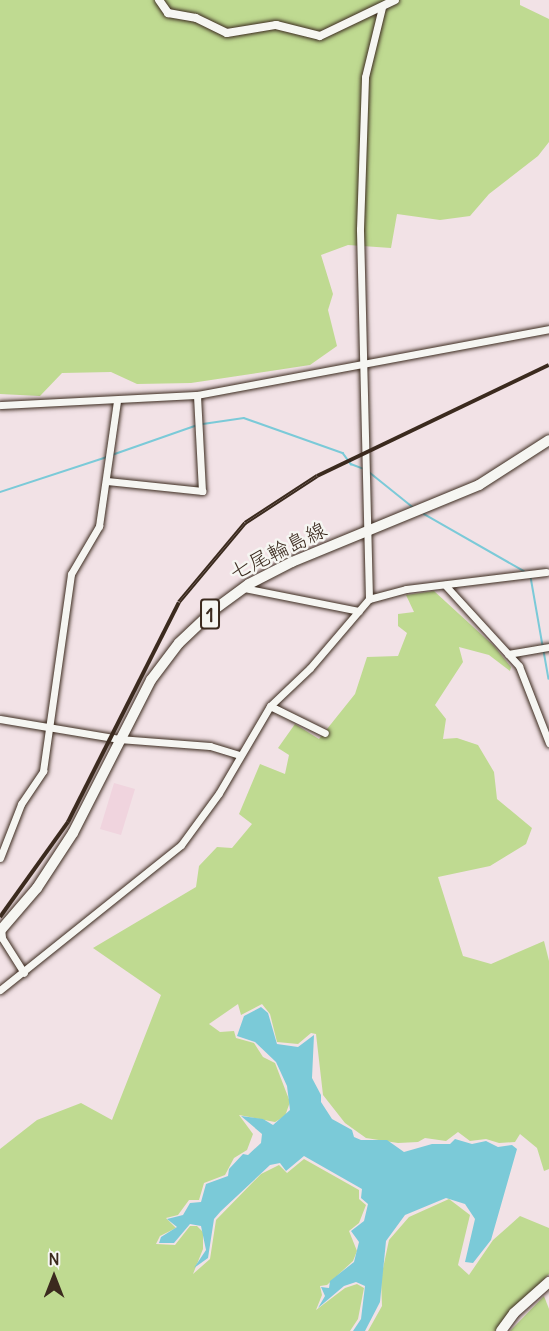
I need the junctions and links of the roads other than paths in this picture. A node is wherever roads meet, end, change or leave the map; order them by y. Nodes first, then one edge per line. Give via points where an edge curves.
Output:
1 (159, 0) edge
2 (394, 0) edge
3 (383, 3) edge
4 (549, 329) edge
5 (363, 365) junction
6 (197, 395) junction
7 (117, 401) junction
8 (0, 405) edge
9 (549, 440) edge
10 (107, 481) junction
11 (368, 531) junction
12 (546, 572) dead end
13 (445, 585) junction
14 (244, 588) junction
15 (369, 599) junction
16 (359, 610) junction
17 (549, 647) edge
18 (508, 654) junction
19 (270, 706) junction
20 (0, 719) edge
21 (50, 730) junction
22 (325, 733) dead end
23 (119, 739) junction
24 (549, 743) edge
25 (239, 755) junction
26 (0, 858) edge
27 (0, 928) edge
28 (24, 973) junction
29 (0, 990) edge
30 (549, 1282) edge
31 (501, 1331) edge

1 - 3 street via 168,13 196,18 227,33 276,25 320,36
2 - 3 street
3 - 5 street via 365,77 360,229
4 - 5 street
5 - 6 street
5 - 11 street
6 - 7 street
6 - 10 street via 202,491
7 - 8 street
7 - 10 street
9 - 11 main road, 七尾輪島線 / 1 via 479,485
10 - 21 street via 99,526 71,574
11 - 14 main road, 七尾輪島線 / 1 via 292,562
11 - 15 street
12 - 13 street
13 - 15 street via 406,589
13 - 18 street
14 - 16 street
14 - 23 main road, 七尾輪島線 / 1 via 179,643 141,694
15 - 16 street
16 - 19 street via 310,668
17 - 18 street
18 - 24 street via 519,666
19 - 22 street
19 - 25 street
20 - 21 street
21 - 23 street
21 - 26 street via 43,771 21,804
23 - 25 street via 210,746
23 - 27 main road, 七尾輪島線 / 1 via 68,842 37,888
25 - 28 street via 219,794 181,845
27 - 28 street
28 - 29 street
30 - 31 main road via 513,1313

